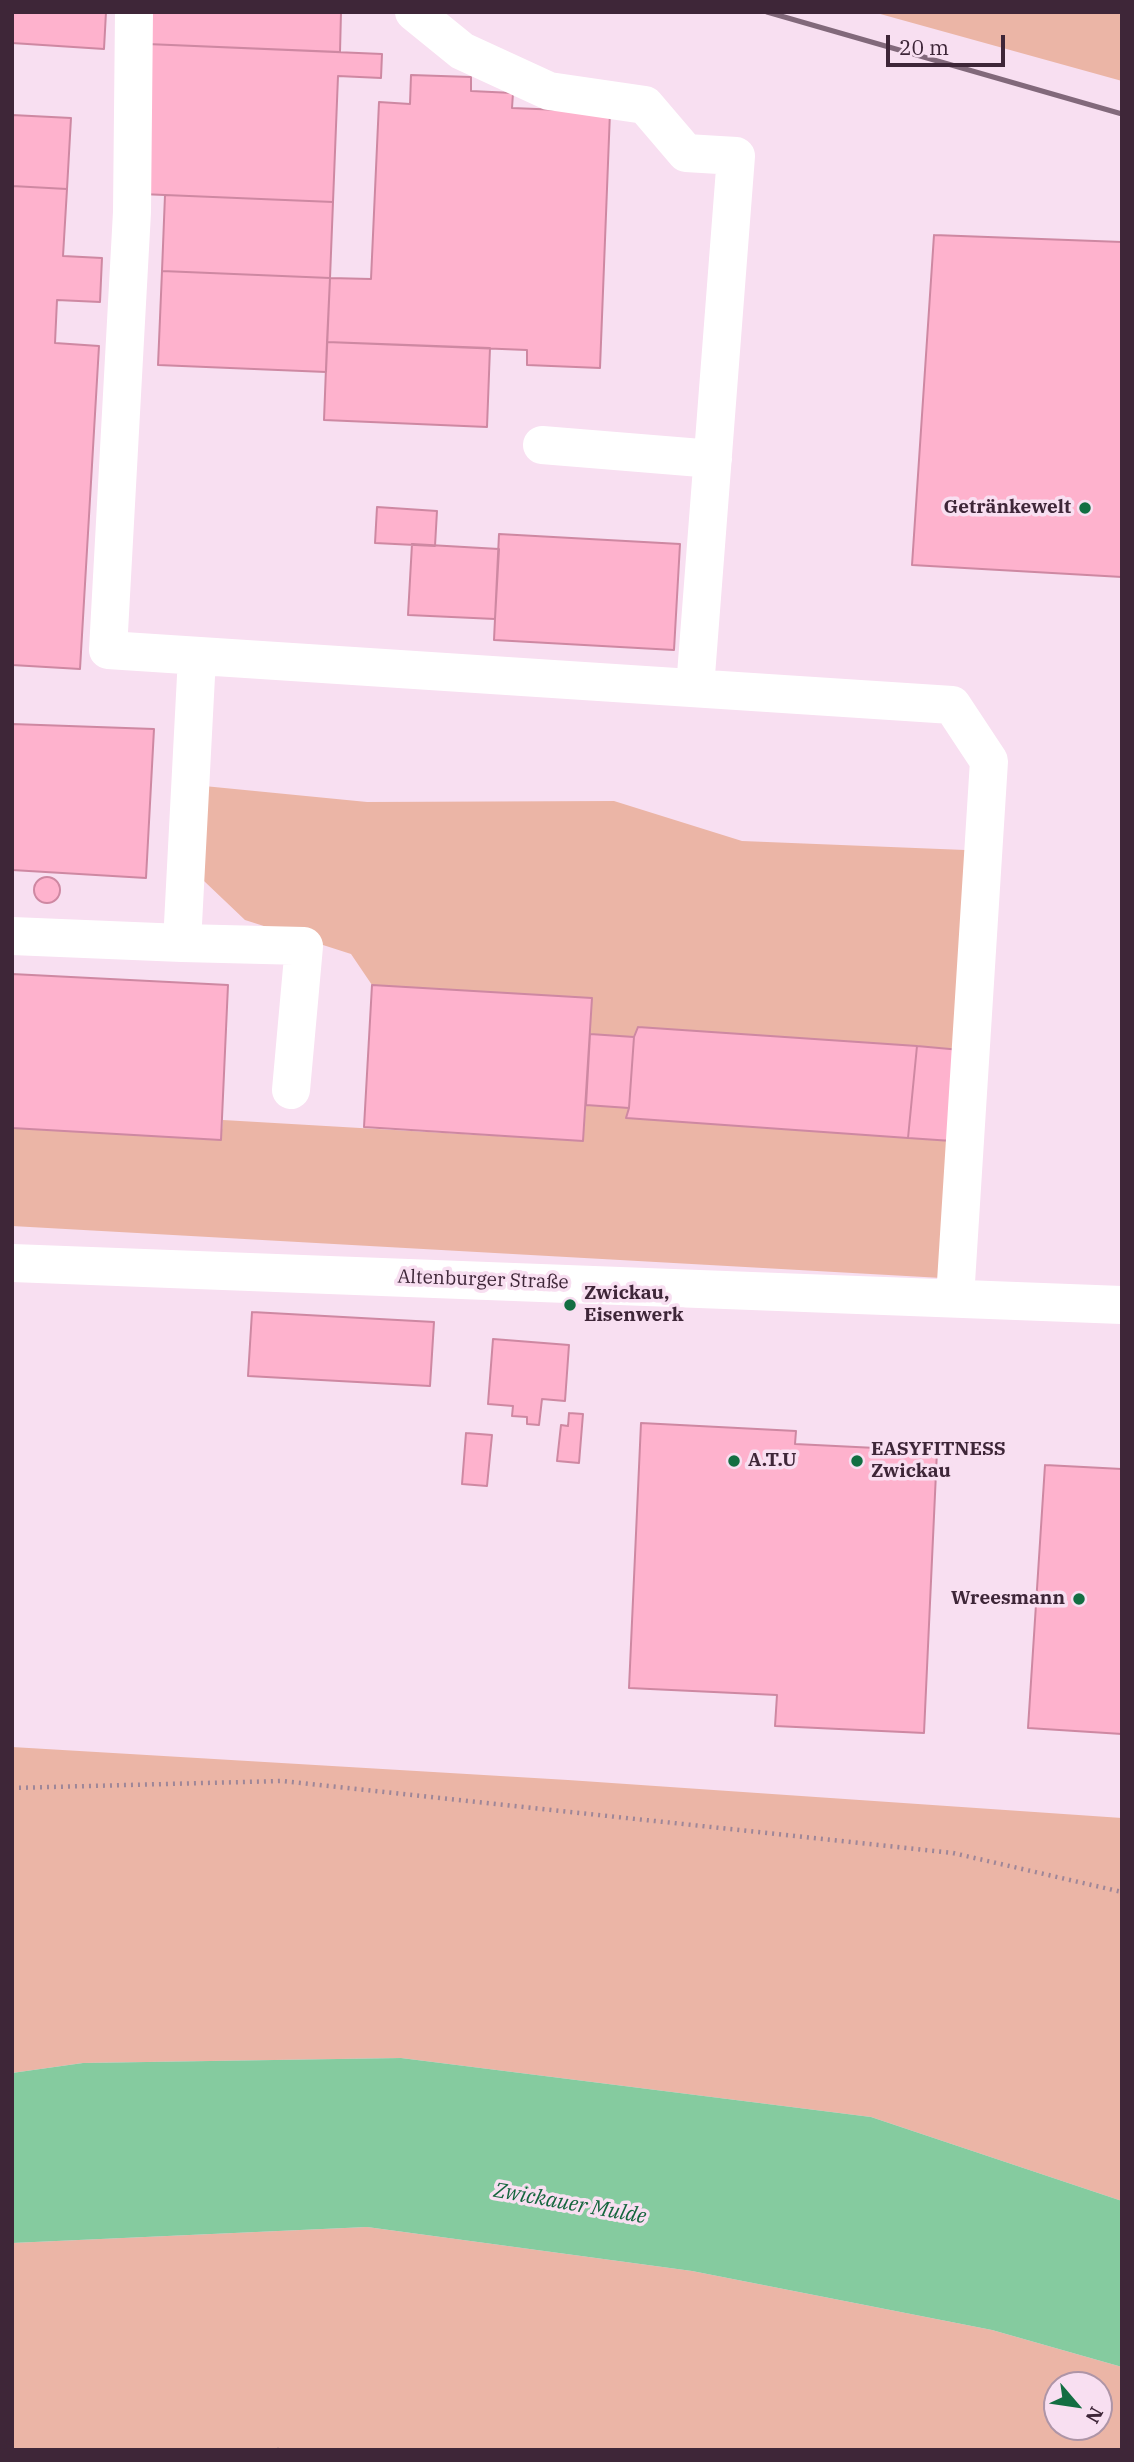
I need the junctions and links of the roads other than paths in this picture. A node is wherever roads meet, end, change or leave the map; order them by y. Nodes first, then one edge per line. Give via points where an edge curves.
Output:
1 (134, 12) edge
2 (414, 12) edge
3 (542, 445) dead end
4 (713, 459) junction
5 (197, 657) junction
6 (695, 688) junction
7 (12, 936) edge
8 (182, 943) junction
9 (291, 1090) dead end
10 (12, 1263) edge
11 (956, 1298) junction
12 (1122, 1305) edge

1 - 5 street via 132,212 108,650
2 - 4 street via 461,51 549,91 645,105 687,153 736,156
3 - 4 street
4 - 6 street
5 - 6 street
5 - 8 street
6 - 11 street via 952,705 989,761
7 - 8 street
8 - 9 street via 303,946
10 - 11 street, Altenburger Straße
11 - 12 street, Altenburger Straße

